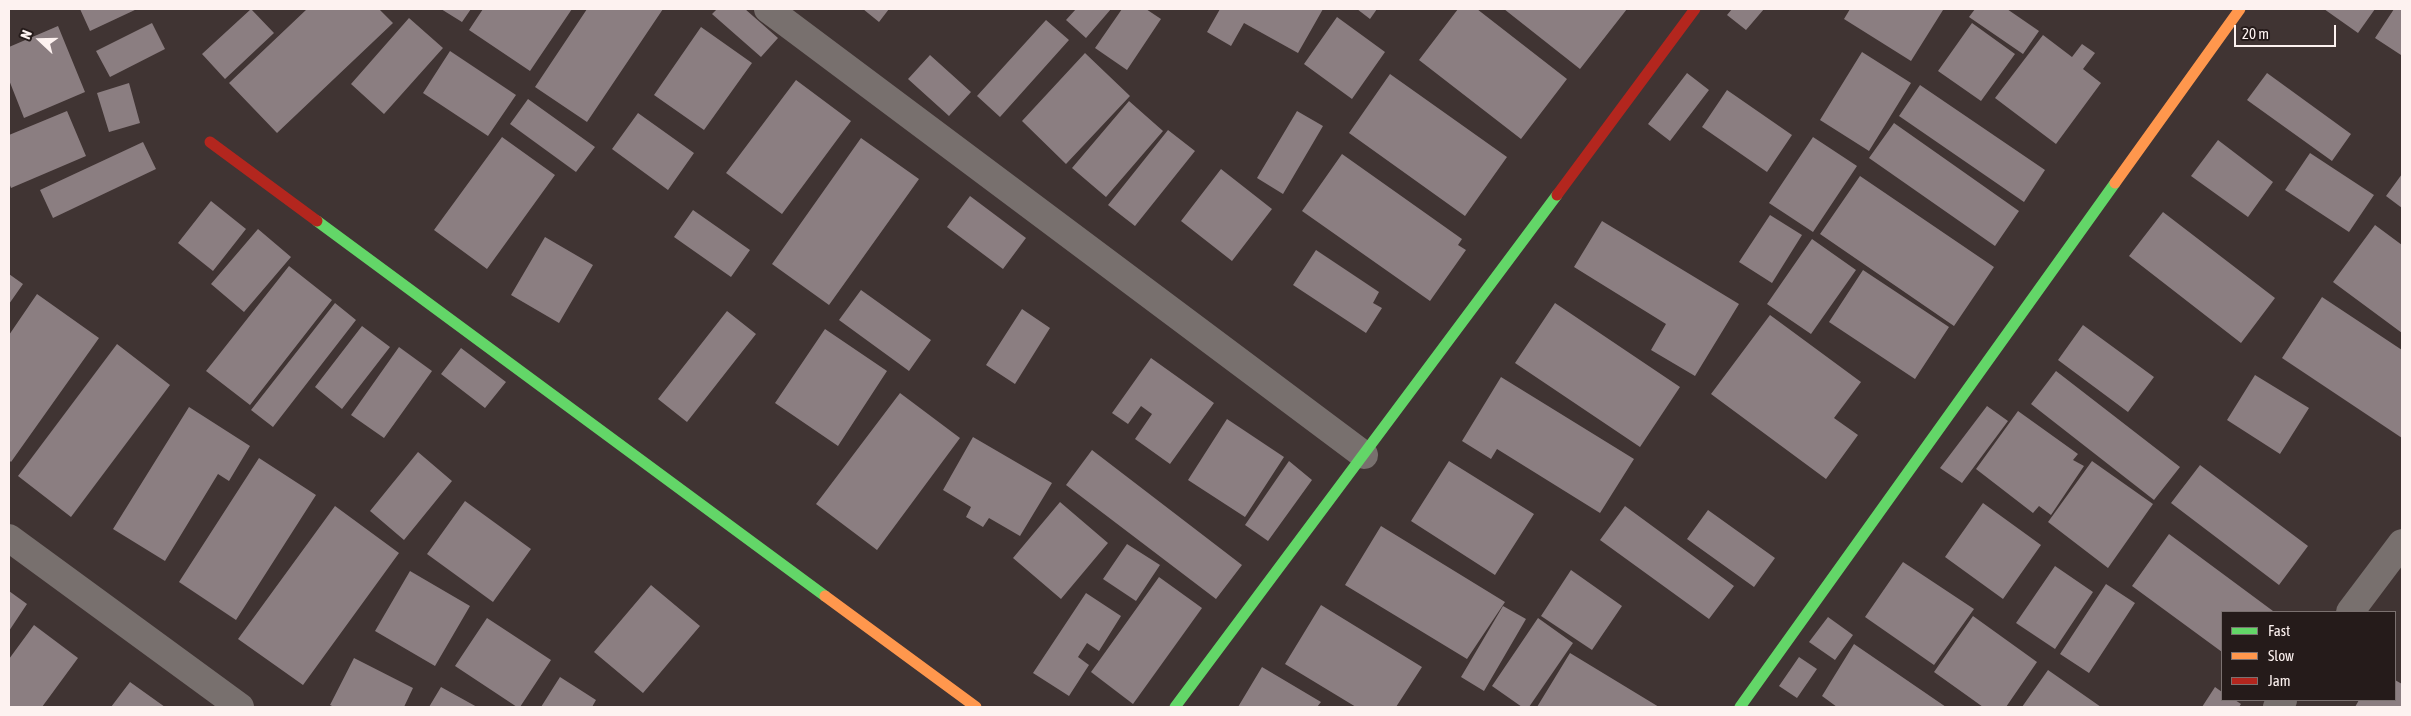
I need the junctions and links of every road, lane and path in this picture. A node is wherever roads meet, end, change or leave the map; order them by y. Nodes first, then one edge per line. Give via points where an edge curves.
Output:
1 (768, 9) edge
2 (1695, 9) edge
3 (2240, 9) edge
4 (210, 142) dead end
5 (1364, 455) junction
6 (9, 538) edge
7 (2401, 548) edge
8 (2351, 611) edge
9 (240, 707) edge
10 (976, 707) edge
11 (1175, 707) edge
12 (1740, 707) edge

1 - 5 street
2 - 5 street
3 - 12 street
4 - 10 street
5 - 11 street
6 - 9 street
7 - 8 street

